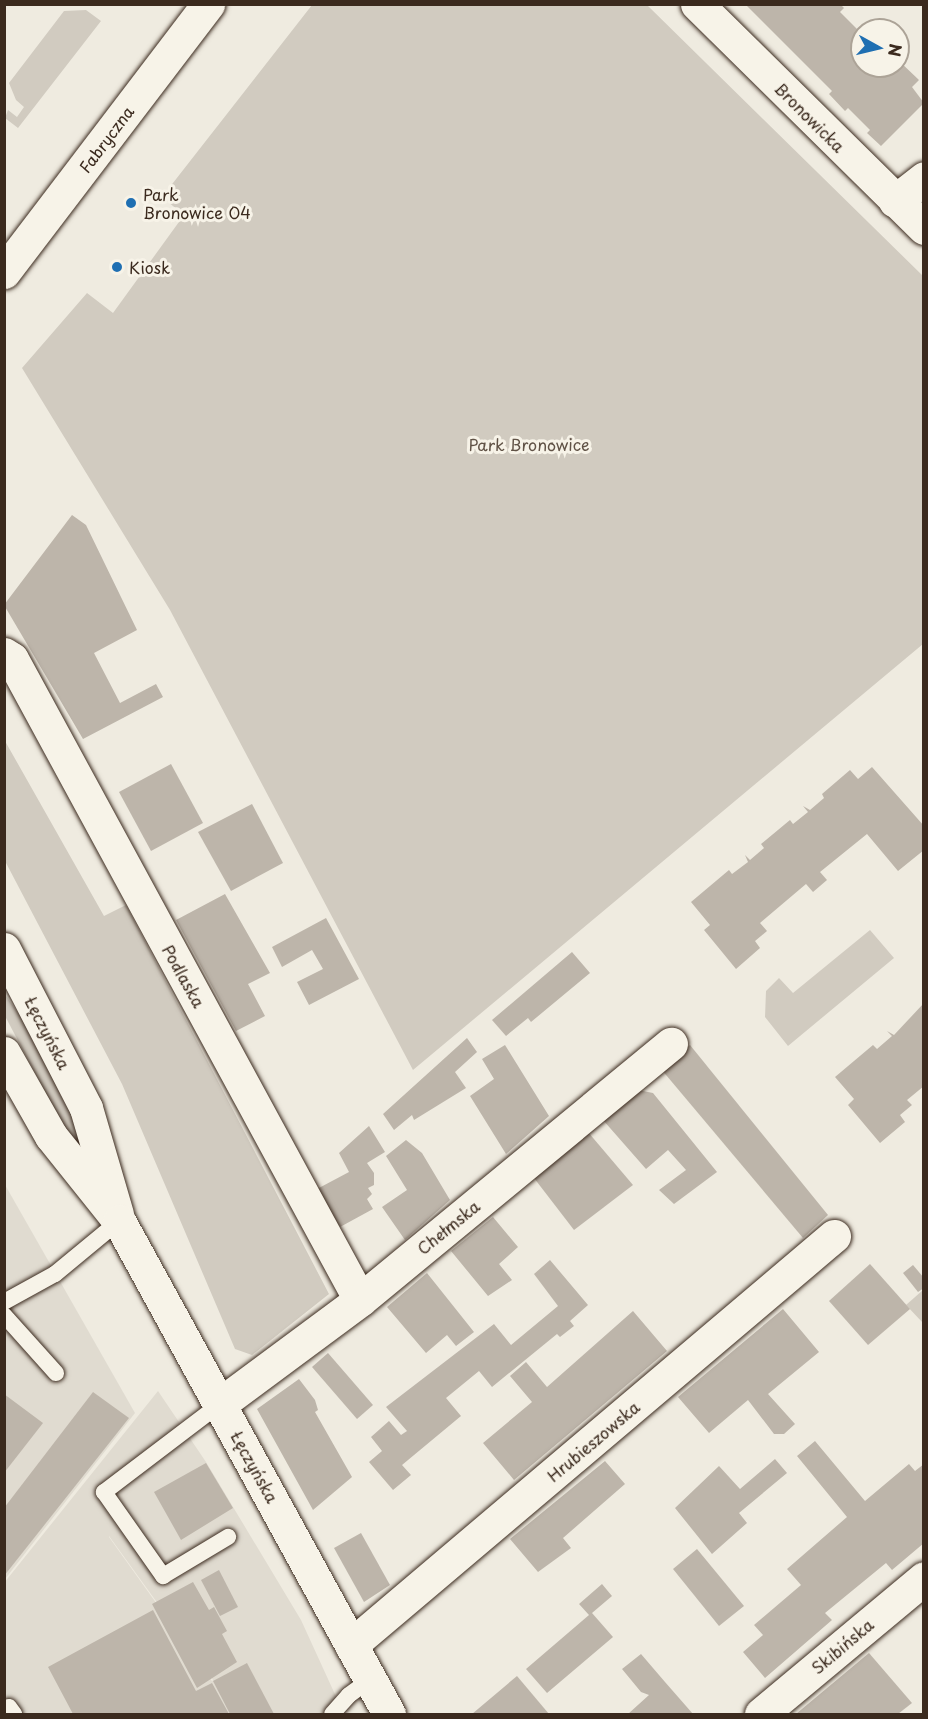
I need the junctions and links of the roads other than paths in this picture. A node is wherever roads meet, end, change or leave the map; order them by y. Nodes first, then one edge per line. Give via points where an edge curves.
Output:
1 (208, 4) edge
2 (697, 4) edge
3 (924, 177) edge
4 (895, 201) junction
5 (924, 228) edge
6 (4, 272) edge
7 (4, 654) edge
8 (4, 949) edge
9 (671, 1044) dead end
10 (4, 1053) edge
11 (119, 1221) junction
12 (834, 1236) dead end
13 (360, 1300) junction
14 (4, 1302) edge
15 (4, 1315) edge
16 (56, 1373) dead end
17 (220, 1404) junction
18 (228, 1537) dead end
19 (924, 1578) edge
20 (351, 1645) junction
21 (370, 1680) junction
22 (4, 1711) edge
23 (14, 1714) edge
24 (332, 1714) edge
25 (389, 1714) edge
26 (761, 1714) edge

1 - 6 street, Fabryczna
2 - 4 street, Bronowicka
3 - 4 street
4 - 5 street, Bronowicka
7 - 13 street, Podlaska via 12,659
8 - 11 street, Łęczyńska via 86,1108
9 - 13 street, Chełmska
10 - 11 street, Łęczyńska via 51,1136
11 - 14 lane via 55,1274
11 - 17 street, Łęczyńska
12 - 20 street, Hrubieszowska
13 - 17 street, Chełmska
15 - 16 lane
17 - 18 lane via 104,1492 163,1576
17 - 20 street, Łęczyńska
19 - 26 street, Skibińska
20 - 21 street, Łęczyńska
21 - 24 lane
21 - 25 street, Łęczyńska
22 - 23 lane via 9,1707

